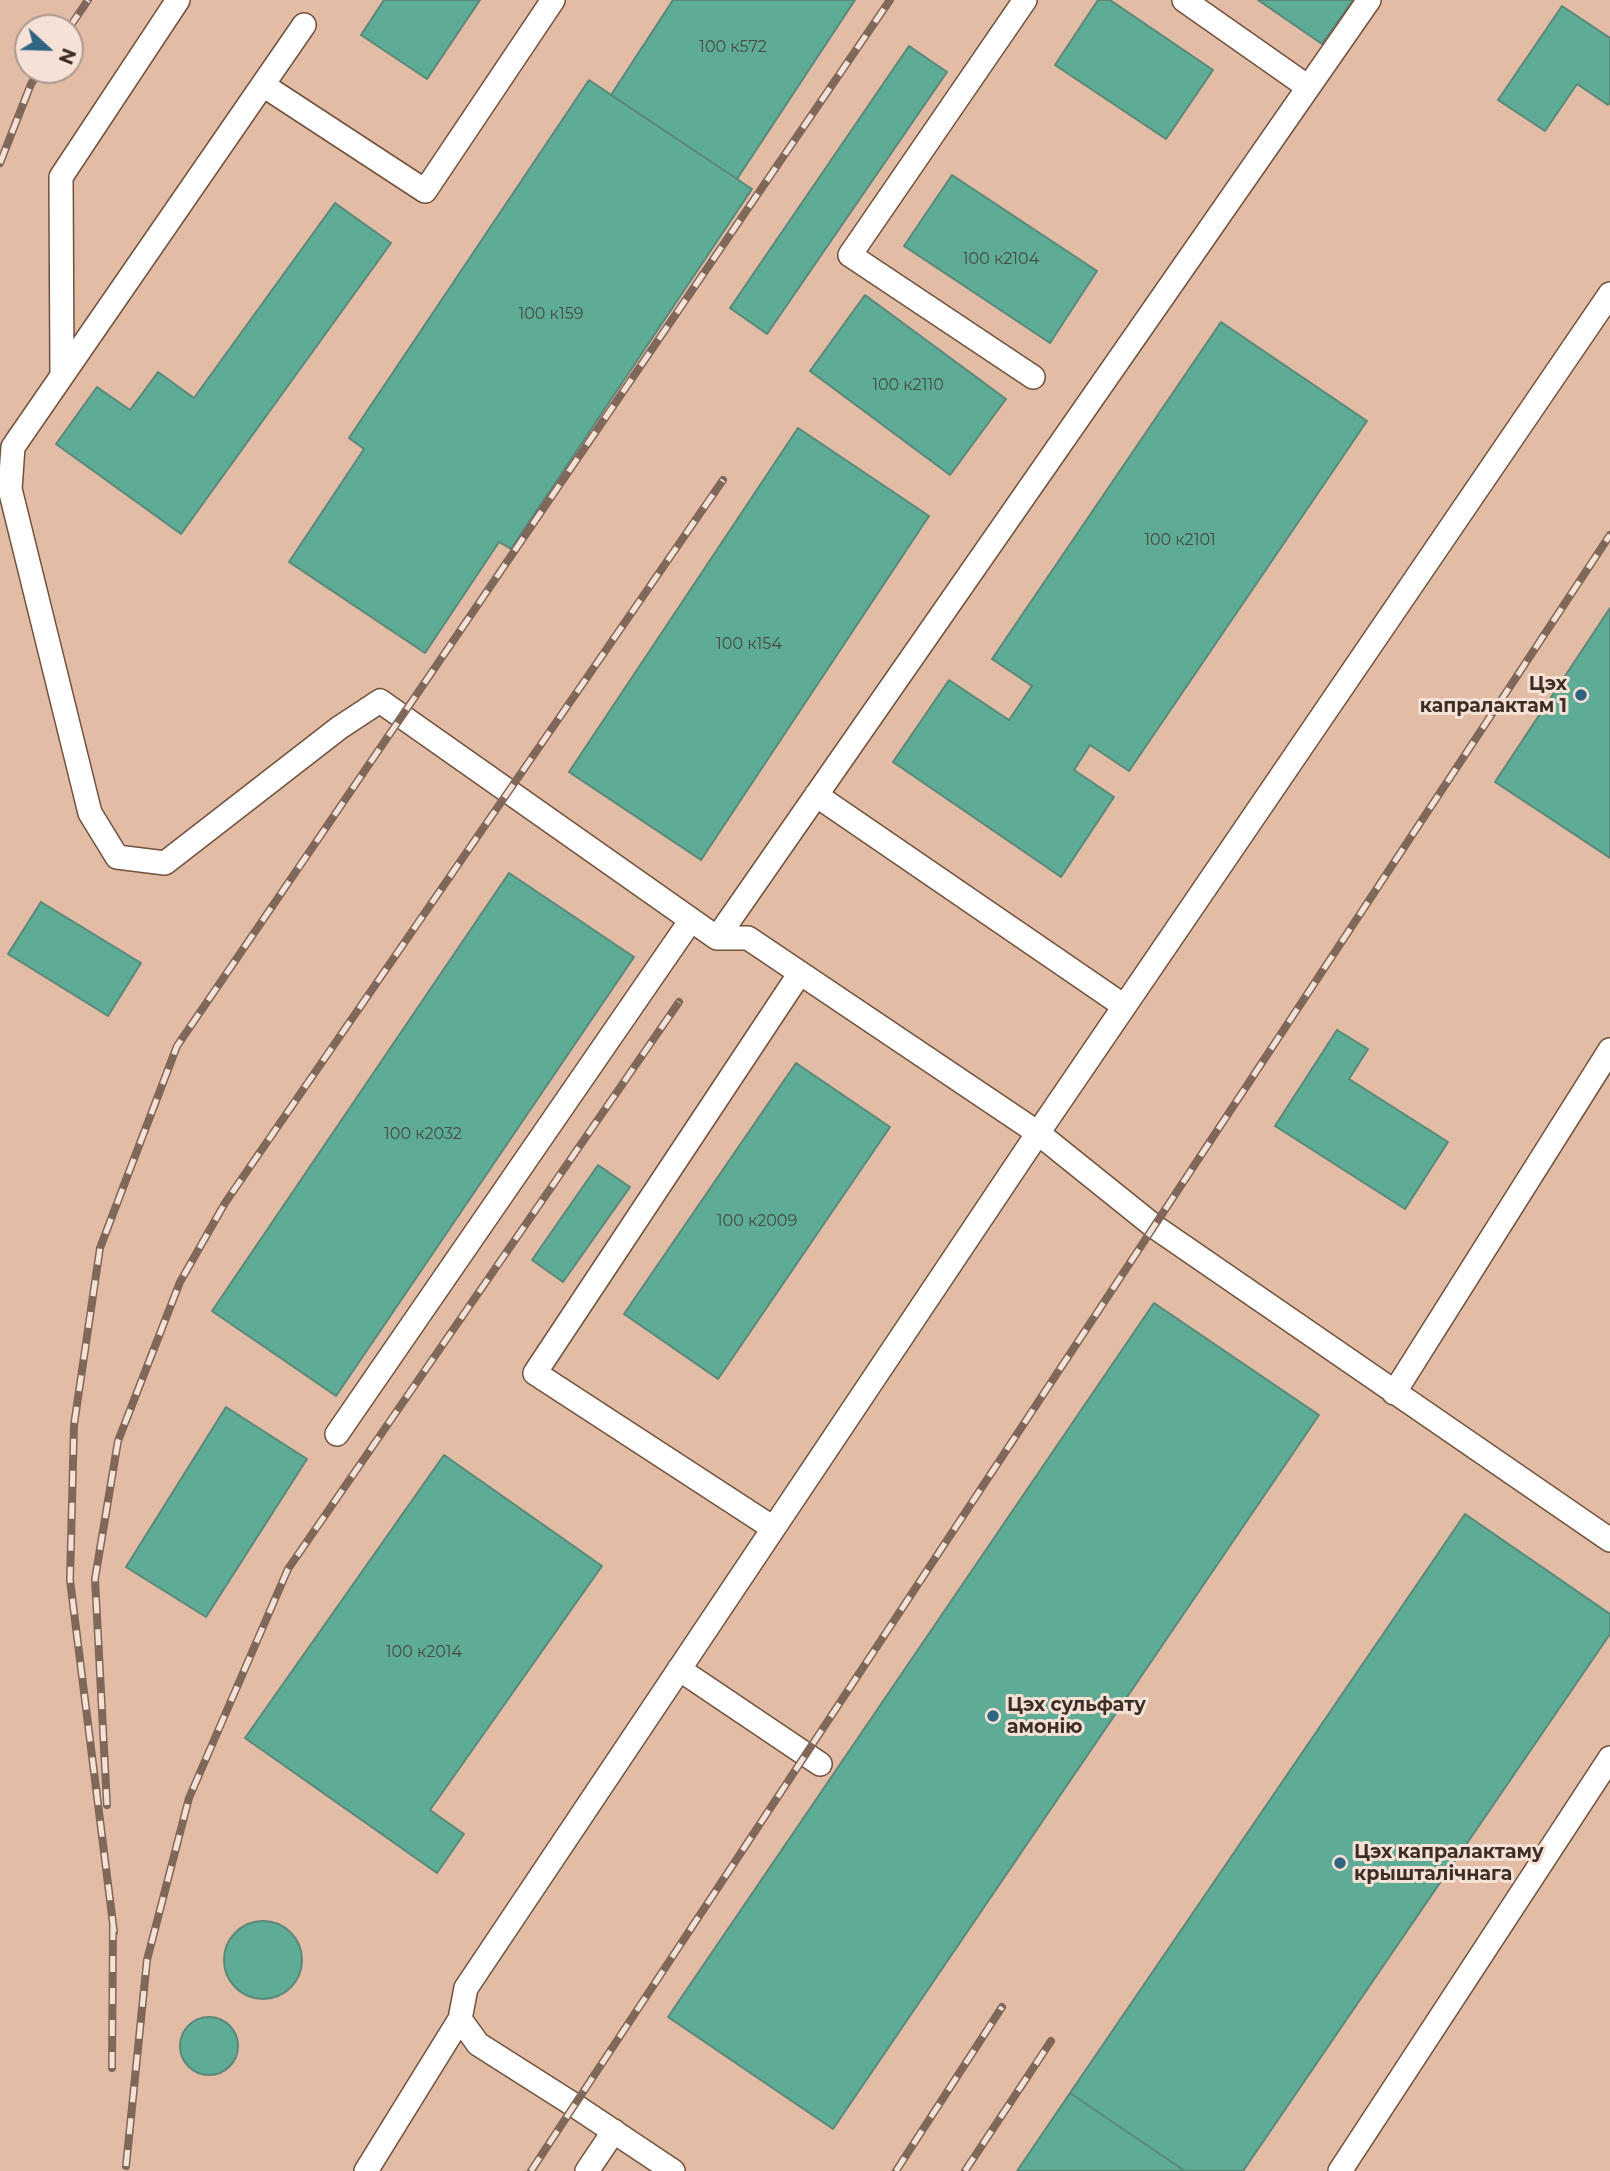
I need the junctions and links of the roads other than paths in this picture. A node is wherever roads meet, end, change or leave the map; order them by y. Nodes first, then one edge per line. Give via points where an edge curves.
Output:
1 (178, 0) edge
2 (553, 0) edge
3 (1026, 0) edge
4 (1184, 0) edge
5 (1369, 0) edge
6 (304, 25) dead end
7 (263, 85) junction
8 (1308, 87) junction
9 (1610, 294) edge
10 (62, 376) junction
11 (1033, 377) dead end
12 (7, 441) edge
13 (816, 795) junction
14 (691, 920) junction
15 (717, 938) junction
16 (800, 973) junction
17 (1124, 1006) junction
18 (1610, 1050) edge
19 (1038, 1133) junction
20 (1394, 1393) junction
21 (337, 1434) dead end
22 (773, 1528) junction
23 (1610, 1540) edge
24 (678, 1669) junction
25 (1610, 1758) edge
26 (820, 1764) dead end
27 (460, 2020) junction
28 (614, 2131) junction
29 (366, 2171) edge
30 (586, 2171) edge
31 (673, 2171) edge
32 (1340, 2171) edge

1 - 10 lane via 61,177
2 - 7 lane via 425,191
3 - 11 lane via 850,255
4 - 8 lane
5 - 8 lane
6 - 7 lane
7 - 10 lane
8 - 13 lane
9 - 17 lane
10 - 12 lane
12 - 14 lane via 10,489 90,813 117,857 166,863 380,701
13 - 15 lane
13 - 17 lane
14 - 15 lane
14 - 21 lane
15 - 16 lane via 748,938
16 - 19 lane
16 - 22 lane via 535,1373
17 - 19 lane
18 - 20 lane
19 - 20 lane via 1155,1227
19 - 22 lane
20 - 23 lane
22 - 24 lane
24 - 26 lane
24 - 27 lane via 466,1988
25 - 32 lane
27 - 28 lane via 478,2044
27 - 29 lane
28 - 30 lane
28 - 31 lane

